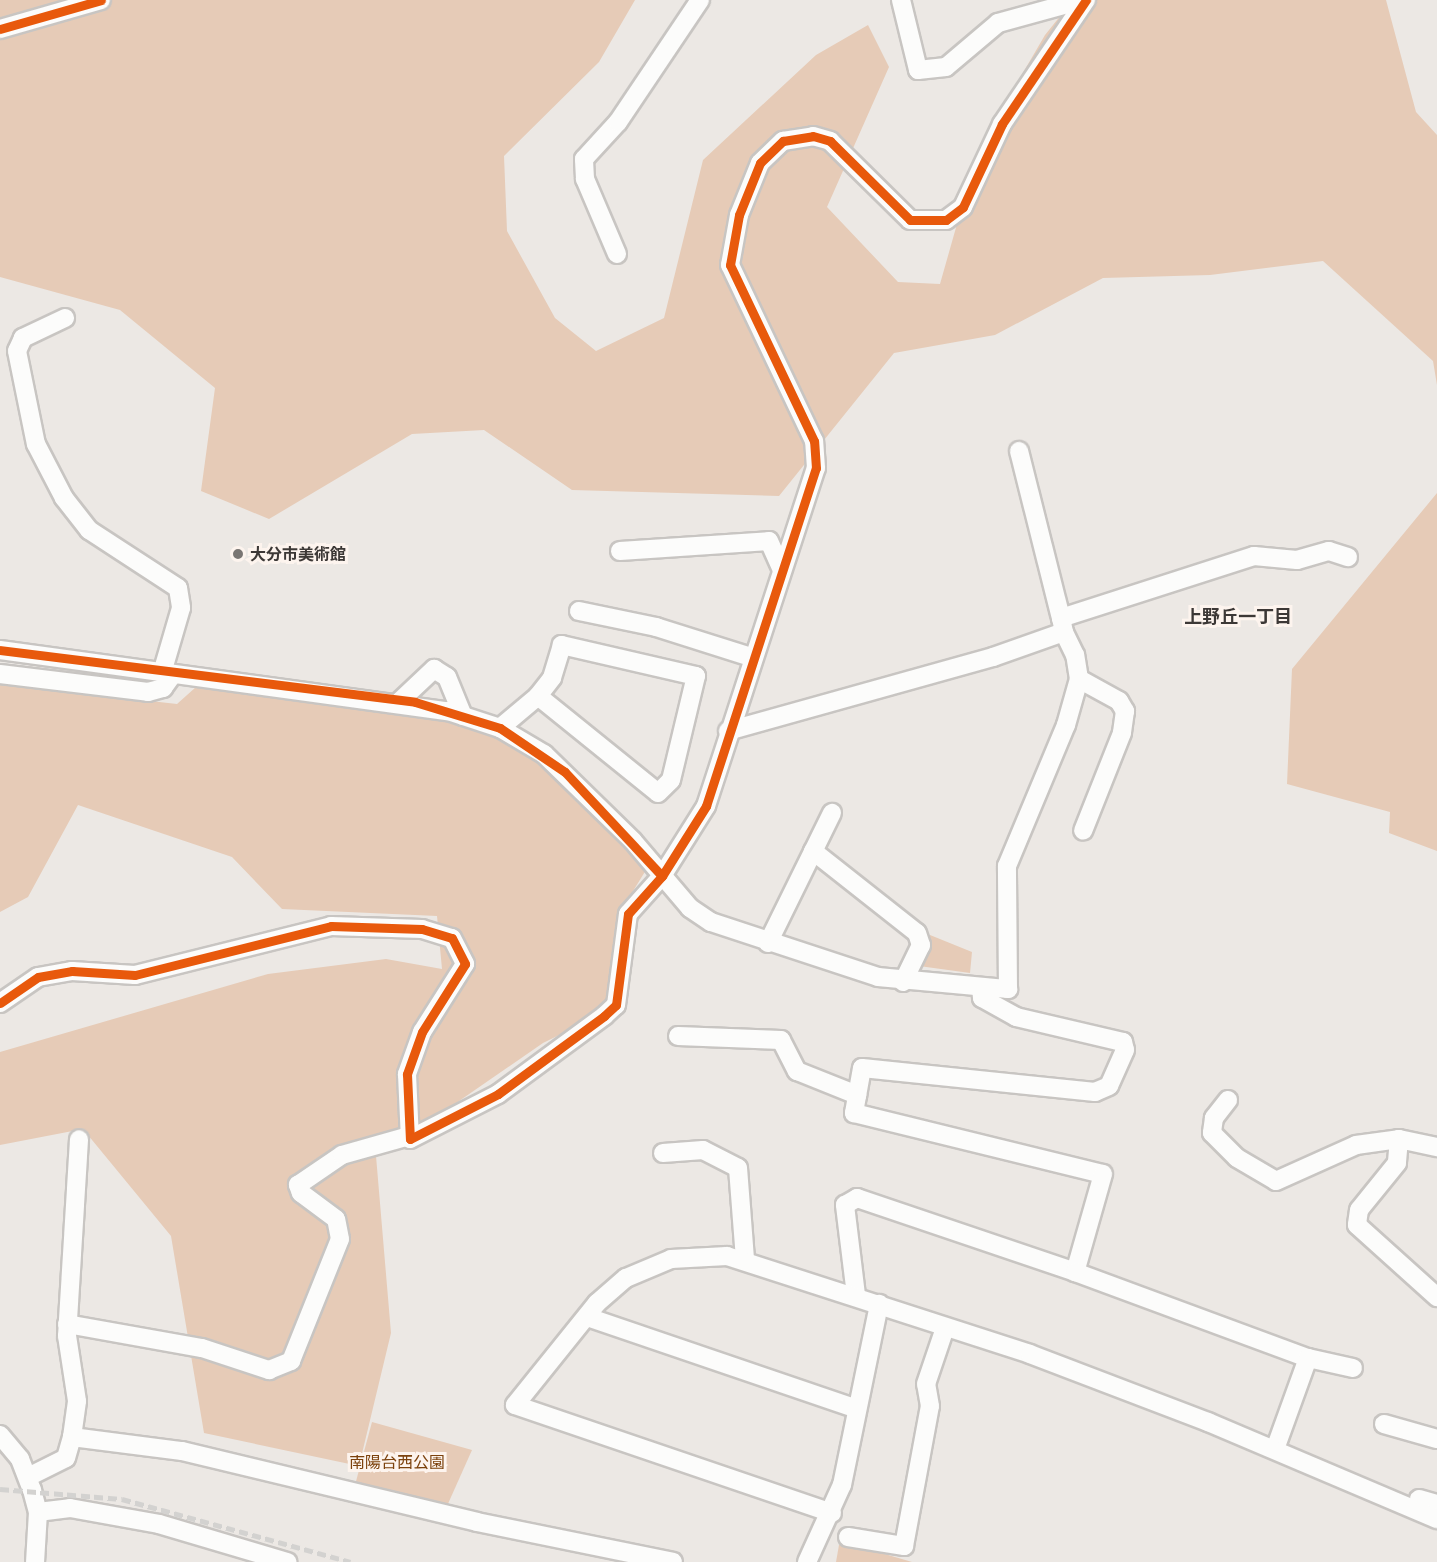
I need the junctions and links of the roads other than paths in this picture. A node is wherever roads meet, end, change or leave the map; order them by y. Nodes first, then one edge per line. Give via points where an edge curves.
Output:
1 (101, 0) edge
2 (700, 0) edge
3 (902, 0) edge
4 (1084, 0) edge
5 (0, 29) edge
6 (617, 254) dead end
7 (65, 318) dead end
8 (1020, 451) dead end
9 (620, 551) dead end
10 (1348, 557) dead end
11 (781, 568) junction
12 (579, 611) dead end
13 (1062, 625) junction
14 (0, 650) edge
15 (751, 657) junction
16 (168, 673) junction
17 (0, 674) edge
18 (1078, 679) junction
19 (538, 696) junction
20 (400, 701) junction
21 (463, 716) junction
22 (500, 728) junction
23 (728, 731) junction
24 (832, 813) dead end
25 (1083, 831) dead end
26 (813, 851) junction
27 (662, 876) junction
28 (768, 943) junction
29 (903, 982) junction
30 (981, 988) junction
31 (0, 1003) edge
32 (678, 1036) dead end
33 (857, 1095) junction
34 (1228, 1100) dead end
35 (409, 1137) junction
36 (79, 1139) dead end
37 (1399, 1139) junction
38 (1437, 1147) edge
39 (663, 1153) dead end
40 (745, 1260) junction
41 (1075, 1272) junction
42 (856, 1295) junction
43 (1437, 1297) edge
44 (879, 1304) junction
45 (587, 1317) junction
46 (67, 1324) junction
47 (945, 1328) junction
48 (1308, 1358) junction
49 (1353, 1368) dead end
50 (857, 1409) junction
51 (1384, 1424) dead end
52 (0, 1435) edge
53 (72, 1437) junction
54 (1437, 1439) edge
55 (1275, 1449) junction
56 (28, 1477) junction
57 (1419, 1499) dead end
58 (1437, 1504) edge
59 (38, 1512) junction
60 (832, 1513) junction
61 (1437, 1519) edge
62 (848, 1537) dead end
63 (36, 1562) edge
64 (286, 1562) edge
65 (673, 1562) edge
66 (807, 1562) edge

1 - 5 street
2 - 6 street via 618,123 584,159 585,179
3 - 4 street via 918,70 946,67 998,23
4 - 11 street via 1007,115 963,207 946,220 910,220 830,141 813,136 783,141 760,162 739,215 730,265 816,454
7 - 16 street via 23,338 17,351 36,444 64,498 89,530 178,588 180,608
8 - 13 street
9 - 11 street via 769,541
10 - 13 street via 1329,551 1297,560 1254,556
11 - 15 street
12 - 15 street via 656,627
13 - 18 street via 1076,655
13 - 23 street via 860,697
14 - 16 street
15 - 23 street
16 - 17 street via 164,688 148,692
16 - 20 street
18 - 25 street via 1119,701 1125,711 1122,733
18 - 30 street via 1066,724 1007,866 1008,989
19 - 19 street via 658,793 671,780 696,676 562,645 552,678
19 - 22 street
20 - 21 street
20 - 21 street via 434,669 447,676
21 - 22 street
22 - 27 street via 565,772
23 - 27 street via 706,806
24 - 26 street
26 - 28 street
26 - 29 street via 917,933 921,945
27 - 28 street via 700,916
27 - 35 street via 628,914 616,1005 498,1094 423,1136
28 - 29 street
29 - 30 street
30 - 33 street via 982,998 1016,1017 1123,1042 1125,1050 1109,1086 1095,1092 862,1068
31 - 35 street via 38,977 72,971 135,975 331,926 422,929 452,938 465,964 423,1032 407,1074
32 - 33 street via 781,1040 797,1071
33 - 41 street via 854,1113 1103,1174
34 - 37 street via 1214,1118 1212,1133 1237,1158 1276,1181 1291,1177 1319,1157
35 - 46 street via 342,1155 298,1185 301,1193 336,1219 340,1239 291,1361 269,1370 202,1348
36 - 46 street
37 - 38 street
37 - 43 street via 1397,1163 1359,1210 1357,1225
39 - 40 street via 703,1150 738,1168
40 - 42 street
40 - 45 street via 692,1256 650,1265 608,1292
41 - 42 street via 857,1198 845,1205
41 - 48 street
42 - 44 street
44 - 47 street
44 - 50 street
45 - 50 street
45 - 60 street via 515,1405
46 - 53 street via 77,1401
47 - 55 street via 1030,1354
47 - 62 street via 926,1384 930,1406 904,1546
48 - 49 street
48 - 55 street
50 - 60 street
51 - 54 street
52 - 56 street
53 - 56 street via 66,1458
53 - 65 street via 182,1451
55 - 61 street
56 - 59 street
57 - 58 street
59 - 63 street
59 - 64 street via 70,1508 159,1524
60 - 66 street

